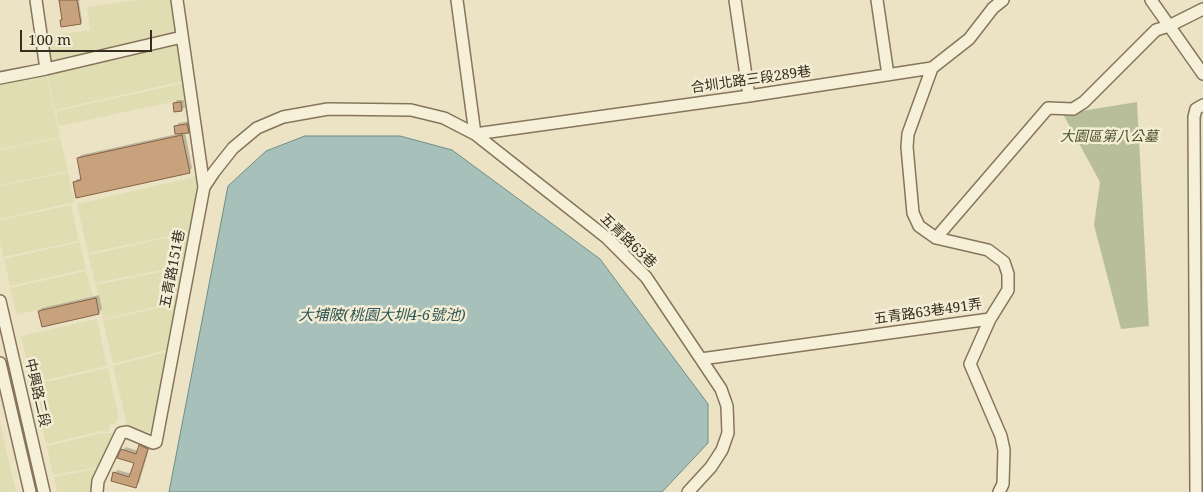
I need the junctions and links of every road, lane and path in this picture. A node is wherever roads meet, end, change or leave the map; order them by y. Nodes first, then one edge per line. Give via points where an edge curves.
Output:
1 (36, 0) edge
2 (177, 0) edge
3 (457, 0) edge
4 (735, 0) edge
5 (876, 0) edge
6 (1004, 0) edge
7 (1151, 0) edge
8 (1203, 9) edge
9 (1169, 26) junction
10 (182, 37) junction
11 (932, 68) junction
12 (46, 69) junction
13 (1203, 74) edge
14 (888, 75) junction
15 (0, 78) edge
16 (749, 96) junction
17 (1203, 105) edge
18 (475, 134) junction
19 (204, 187) junction
20 (936, 238) junction
21 (0, 301) edge
22 (990, 319) junction
23 (13, 357) junction
24 (701, 359) junction
25 (0, 361) edge
26 (30, 492) edge
27 (44, 492) edge
28 (97, 492) edge
29 (688, 492) edge
30 (999, 492) edge
31 (1196, 492) edge

1 - 12 street
2 - 10 street, 五青路151巷
3 - 18 street
4 - 16 street
5 - 14 street
6 - 11 street, 合圳北路三段289巷 via 993,8 969,39
7 - 9 street
8 - 9 street
9 - 13 street
9 - 20 street via 1156,30 1084,102 1073,109 1048,108
10 - 12 street
10 - 19 street, 五青路151巷
11 - 14 street, 合圳北路三段289巷
11 - 20 street, 五青路63巷491弄 via 908,134 907,147 912,213 919,226
12 - 15 street
14 - 16 street, 合圳北路三段289巷
16 - 18 street, 合圳北路三段289巷
17 - 31 street via 1196,110 1194,117
18 - 19 street, 五青路63巷 via 444,118 410,110 328,109 283,116 257,128 233,148
18 - 24 street, 五青路63巷 via 607,238 646,277
19 - 28 street, 五青路151巷 via 156,442 121,433 98,481
20 - 22 street, 五青路63巷491弄 via 988,250 1004,262 1008,290
21 - 23 street, 中興路二段
22 - 24 street, 五青路63巷491弄
22 - 30 street via 970,364 1001,436 1003,484
23 - 25 street
23 - 27 street, 中興路二段
24 - 29 street, 五青路63巷 via 721,389 727,406 728,433 711,467
25 - 26 street

